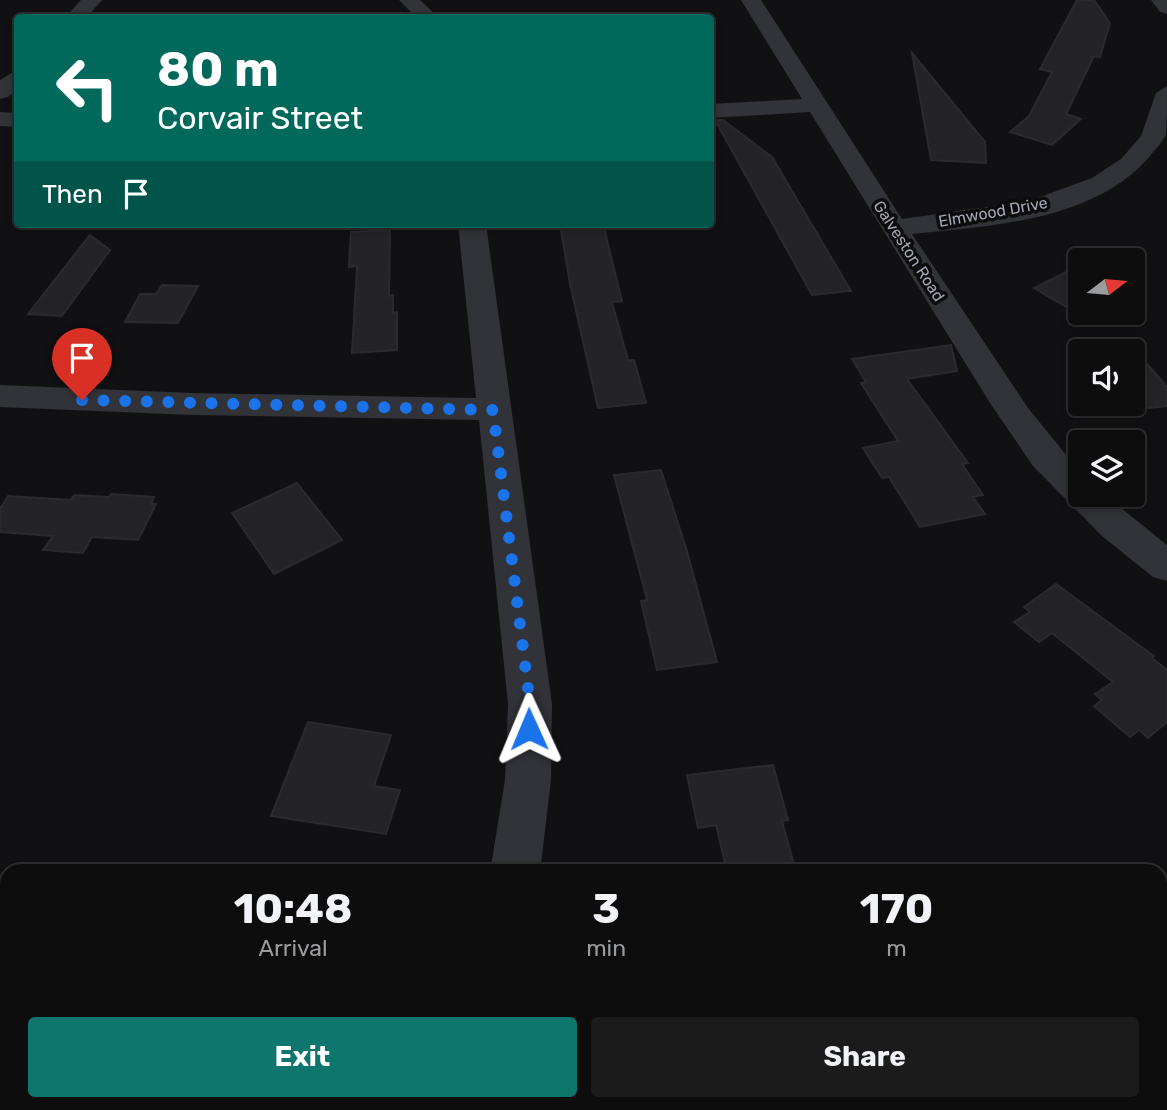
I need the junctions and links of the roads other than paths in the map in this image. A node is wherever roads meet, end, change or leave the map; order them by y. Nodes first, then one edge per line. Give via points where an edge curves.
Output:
1 (92, 0) edge
2 (410, 0) edge
3 (751, 0) edge
4 (1161, 0) edge
5 (1167, 8) edge
6 (79, 14) edge
7 (425, 14) edge
8 (14, 79) edge
9 (0, 92) edge
10 (1167, 93) edge
11 (817, 105) junction
12 (714, 111) edge
13 (472, 228) edge
14 (893, 228) junction
15 (0, 396) edge
16 (493, 410) junction
17 (1068, 479) edge
18 (1095, 507) edge
19 (1167, 566) edge
20 (516, 864) edge

1 - 6 street
2 - 7 street
3 - 11 street, Galveston Road
4 - 5 street
8 - 9 street
10 - 14 street, Elmwood Drive via 1158,126 1136,156 1081,192 1012,212
11 - 12 street
11 - 14 street, Galveston Road
13 - 16 street
14 - 17 street, Galveston Road via 1031,437
15 - 16 street
16 - 20 street via 530,704 528,780
18 - 19 street, Galveston Road

